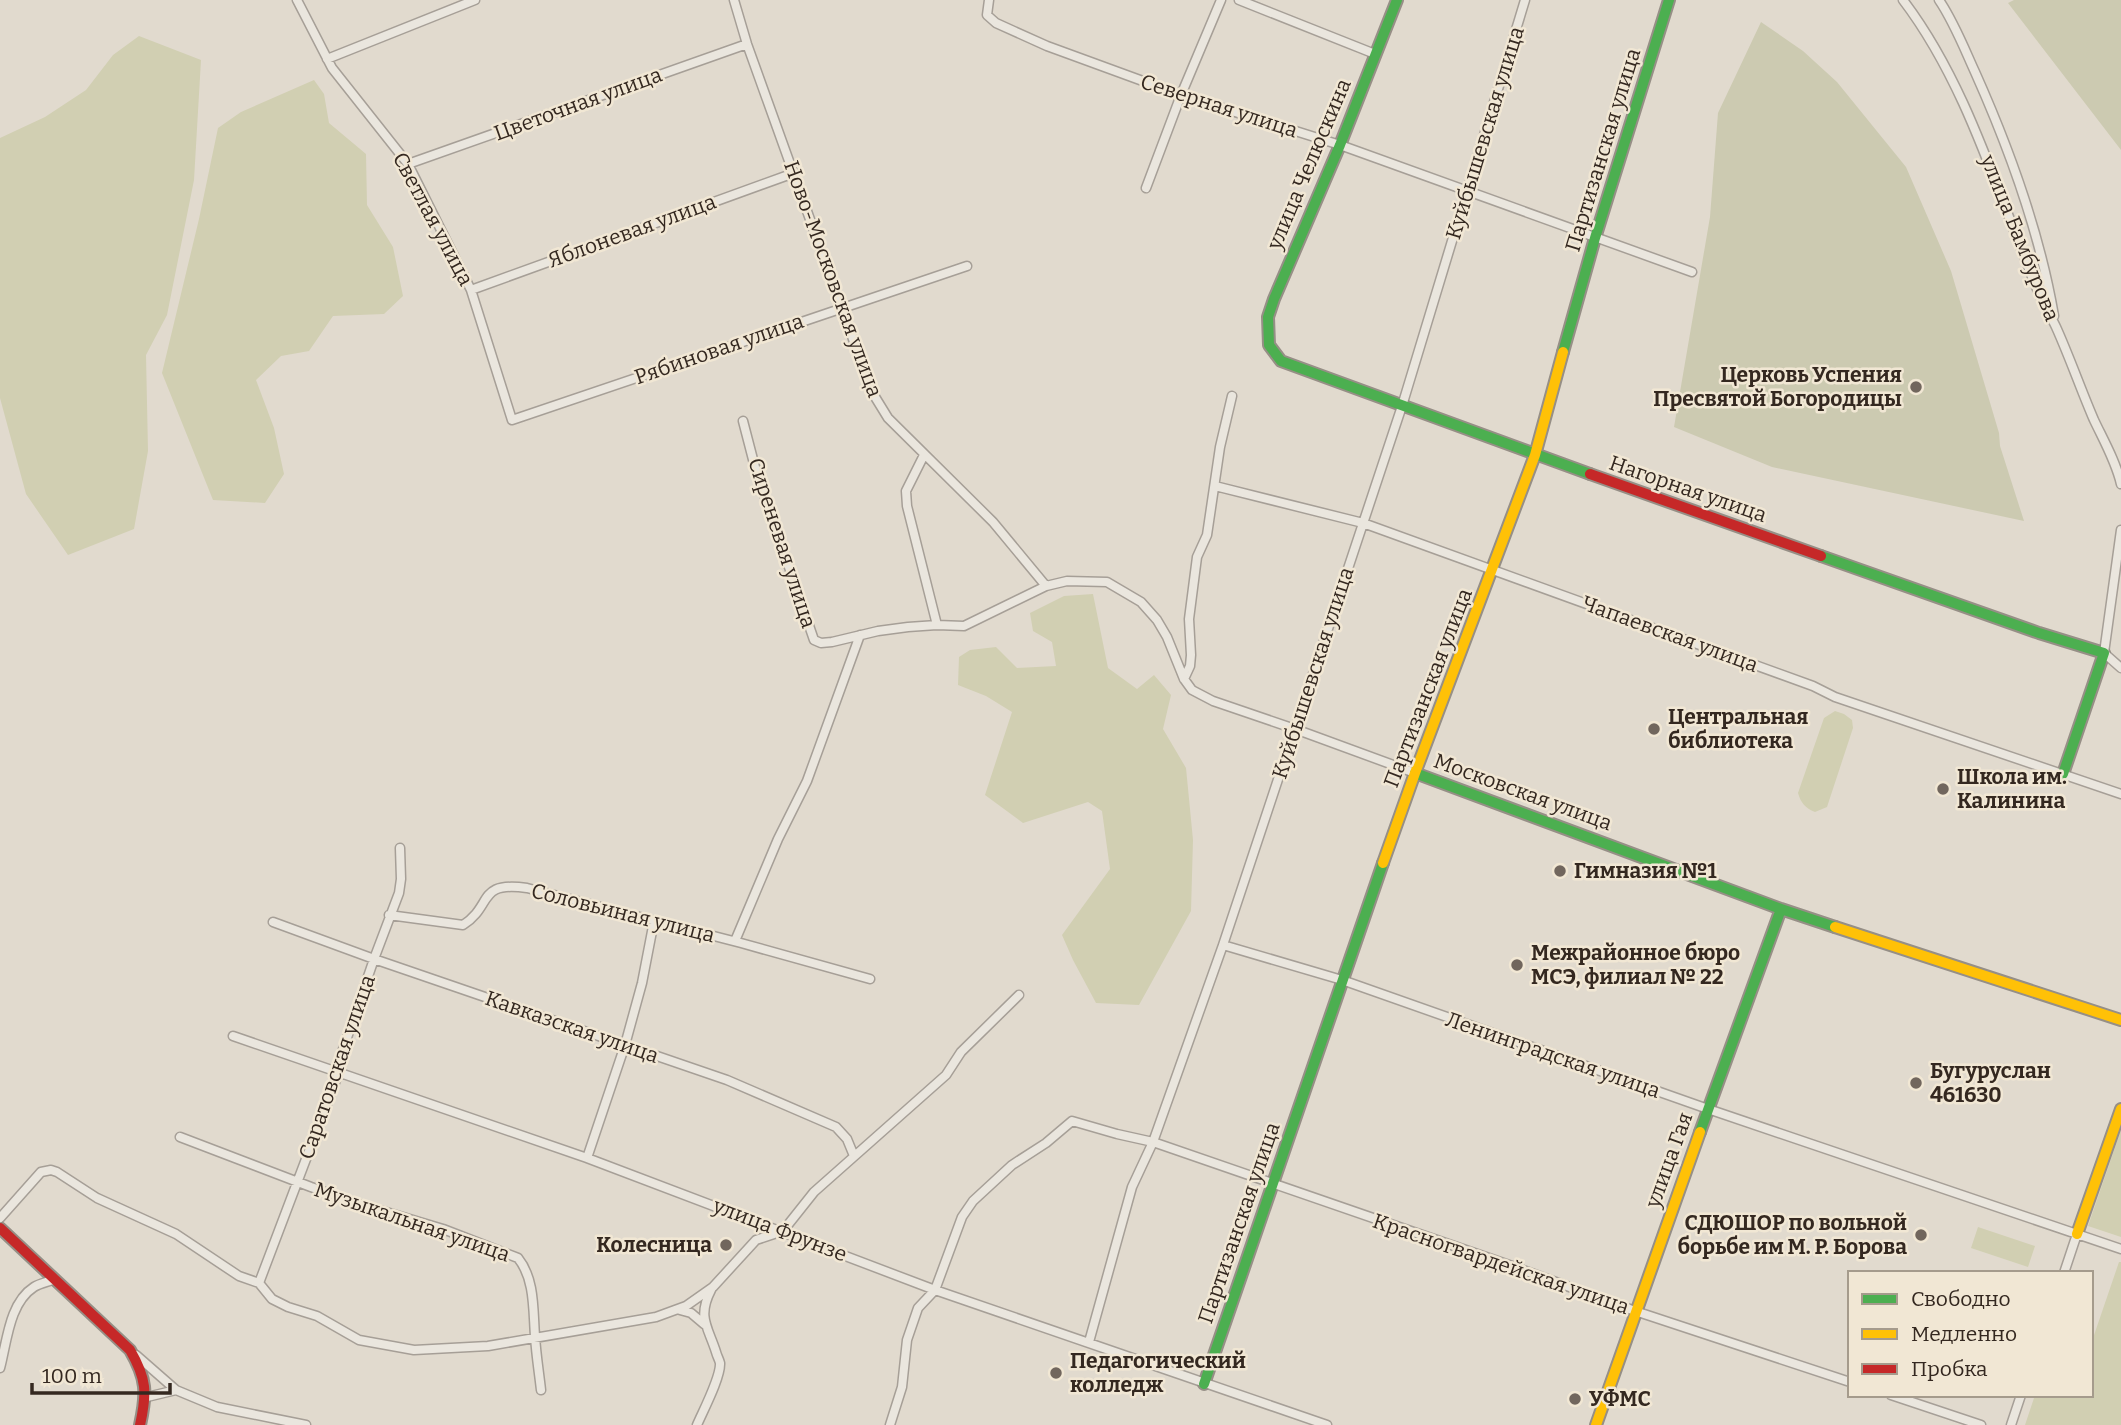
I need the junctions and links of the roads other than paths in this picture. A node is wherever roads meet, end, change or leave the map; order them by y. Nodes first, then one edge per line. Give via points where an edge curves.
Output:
1 (298, 0) edge
2 (475, 0) edge
3 (734, 0) edge
4 (989, 0) edge
5 (1221, 0) edge
6 (1239, 0) edge
7 (1398, 0) edge
8 (1525, 0) edge
9 (1669, 0) edge
10 (1903, 0) edge
11 (1939, 0) edge
12 (747, 44) junction
13 (1375, 54) junction
14 (327, 59) junction
15 (1181, 95) junction
16 (1340, 145) junction
17 (408, 164) junction
18 (794, 173) junction
19 (1146, 188) dead end
20 (1468, 190) junction
21 (1595, 238) junction
22 (967, 266) dead end
23 (1692, 272) dead end
24 (471, 290) junction
25 (841, 307) junction
26 (2056, 326) junction
27 (1269, 345) joint
28 (1232, 396) dead end
29 (1402, 406) junction
30 (512, 420) joint
31 (743, 421) dead end
32 (923, 455) junction
33 (1535, 455) junction
34 (2121, 484) edge
35 (1215, 486) junction
36 (1363, 523) junction
37 (2121, 530) edge
38 (1493, 570) junction
39 (1046, 586) junction
40 (937, 625) junction
41 (860, 635) junction
42 (2104, 653) junction
43 (2121, 668) edge
44 (2099, 670) junction
45 (1184, 679) junction
46 (1295, 729) junction
47 (1415, 773) junction
48 (2063, 774) junction
49 (2121, 794) edge
50 (400, 848) dead end
51 (1781, 909) junction
52 (389, 915) junction
53 (654, 921) junction
54 (273, 922) dead end
55 (735, 941) junction
56 (1223, 945) junction
57 (374, 959) junction
58 (870, 979) dead end
59 (1342, 980) junction
60 (1018, 995) dead end
61 (2121, 1020) edge
62 (233, 1036) dead end
63 (625, 1045) junction
64 (339, 1072) junction
65 (1708, 1109) junction
66 (2121, 1109) edge
67 (180, 1137) dead end
68 (1153, 1142) junction
69 (854, 1156) junction
70 (587, 1158) junction
71 (298, 1182) junction
72 (1273, 1184) junction
73 (0, 1218) edge
74 (0, 1228) edge
75 (783, 1231) junction
76 (2077, 1234) junction
77 (2121, 1249) edge
78 (2065, 1271) edge
79 (55, 1279) junction
80 (259, 1283) junction
81 (713, 1287) junction
82 (935, 1290) junction
83 (680, 1309) junction
84 (1635, 1311) junction
85 (704, 1324) junction
86 (535, 1337) junction
87 (1089, 1342) junction
88 (130, 1350) junction
89 (0, 1368) edge
90 (1848, 1381) edge
91 (1203, 1384) junction
92 (176, 1390) junction
93 (541, 1390) dead end
94 (1897, 1397) edge
95 (2020, 1397) edge
96 (147, 1398) junction
97 (139, 1425) edge
98 (306, 1425) edge
99 (697, 1425) edge
100 (890, 1425) edge
101 (1327, 1425) edge
102 (1596, 1425) edge
103 (1981, 1425) edge
104 (2011, 1425) edge

1 - 14 street, Светлая улица
2 - 14 street
3 - 12 street, Ново-Московская улица
4 - 15 street, Северная улица via 987,15 996,23
5 - 15 street
6 - 13 street
7 - 13 street, улица Челюскина
8 - 20 street, Куйбышевская улица
9 - 21 street, Партизанская улица
10 - 26 street, улица Бамбурова via 1942,62 1965,110
11 - 26 street via 1994,114 2035,234
12 - 17 street, Цветочная улица
12 - 18 street, Ново-Московская улица
13 - 16 street, улица Челюскина
14 - 17 street, Светлая улица
15 - 16 street, Северная улица
15 - 19 street
16 - 20 street, Северная улица
16 - 27 street, улица Челюскина via 1273,299
17 - 24 street, Светлая улица
18 - 24 street, Яблоневая улица
18 - 25 street, Ново-Московская улица
20 - 21 street, Северная улица
20 - 29 street, Куйбышевская улица
21 - 23 street, Северная улица
21 - 33 street, Партизанская улица
22 - 25 street, Рябиновая улица
24 - 30 street, Светлая улица
25 - 30 street, Рябиновая улица
25 - 32 street, Ново-Московская улица via 872,392 888,418
26 - 34 street, улица Бамбурова
27 - 29 street, Нагорная улица via 1281,360
28 - 35 street
29 - 33 street, Нагорная улица
29 - 36 street, Куйбышевская улица
31 - 41 street, Сиреневая улица via 814,640 821,643
32 - 39 street, Ново-Московская улица via 993,522
32 - 40 street via 906,491 906,506
33 - 38 street, Партизанская улица
33 - 42 street, Нагорная улица
35 - 36 street, Чапаевская улица
35 - 45 street via 1207,535 1197,557 1189,619 1191,655
36 - 38 street, Чапаевская улица
36 - 46 street, Куйбышевская улица
37 - 42 street
38 - 47 street, Партизанская улица
38 - 48 street, Чапаевская улица via 1835,697
39 - 40 street, Сиреневая улица via 964,626
39 - 45 street via 1067,581 1107,582 1141,602 1167,637
40 - 41 street, Сиреневая улица
41 - 55 street via 807,781
42 - 43 street
42 - 44 street
43 - 44 street
44 - 48 street
45 - 46 street, Московская улица via 1192,690 1213,701
46 - 47 street, Московская улица
46 - 56 street, Куйбышевская улица
47 - 51 street, Московская улица
47 - 59 street, Партизанская улица
48 - 49 street, Чапаевская улица
50 - 52 street, Саратовская улица via 400,893
51 - 61 street, Московская улица
51 - 65 street, улица Гая
52 - 53 street, Соловьиная улица via 463,925 488,895 499,887 513,886
52 - 57 street, Саратовская улица
53 - 55 street, Соловьиная улица
53 - 63 street
54 - 57 street, Кавказская улица
55 - 58 street, Соловьиная улица
56 - 59 street, Ленинградская улица
56 - 68 street, Куйбышевская улица
57 - 63 street, Кавказская улица
57 - 64 street, Саратовская улица
59 - 65 street, Ленинградская улица
59 - 72 street, Партизанская улица
60 - 69 street via 961,1052 946,1075
62 - 64 street, улица Фрунзе
63 - 69 street, Кавказская улица via 727,1080 835,1127
63 - 70 street
64 - 70 street, улица Фрунзе
64 - 71 street, Саратовская улица
65 - 76 street, Ленинградская улица
65 - 84 street, улица Гая
66 - 76 street
67 - 71 street, Музыкальная улица
68 - 72 street, Красногвардейская улица
68 - 82 street, Красногвардейская улица via 1072,1121 973,1201 962,1217
68 - 87 street, Куйбышевская улица via 1132,1187
69 - 75 street via 814,1192
70 - 75 street, улица Фрунзе
71 - 80 street, Саратовская улица
71 - 86 street, Музыкальная улица via 518,1258 526,1268
72 - 84 street, Красногвардейская улица
72 - 91 street, Партизанская улица
73 - 80 street via 41,1172 51,1170
74 - 79 street
75 - 81 street via 756,1240
75 - 82 street, улица Фрунзе
76 - 77 street, Ленинградская улица
76 - 78 street
79 - 88 street
79 - 89 street via 35,1286 22,1298
80 - 86 street via 272,1299 317,1316 359,1340 380,1345 439,1350
81 - 83 street
81 - 85 street
82 - 87 street, улица Фрунзе
82 - 100 street via 918,1308 907,1340 902,1387
83 - 85 street
83 - 86 street
84 - 90 street, Красногвардейская улица
84 - 102 street, улица Гая
85 - 99 street via 720,1363
86 - 93 street, Музыкальная улица
87 - 91 street, улица Фрунзе
88 - 92 street
88 - 96 street via 143,1370
91 - 101 street, улица Фрунзе
92 - 96 street
92 - 98 street via 217,1407
94 - 103 street
95 - 104 street
96 - 97 street

